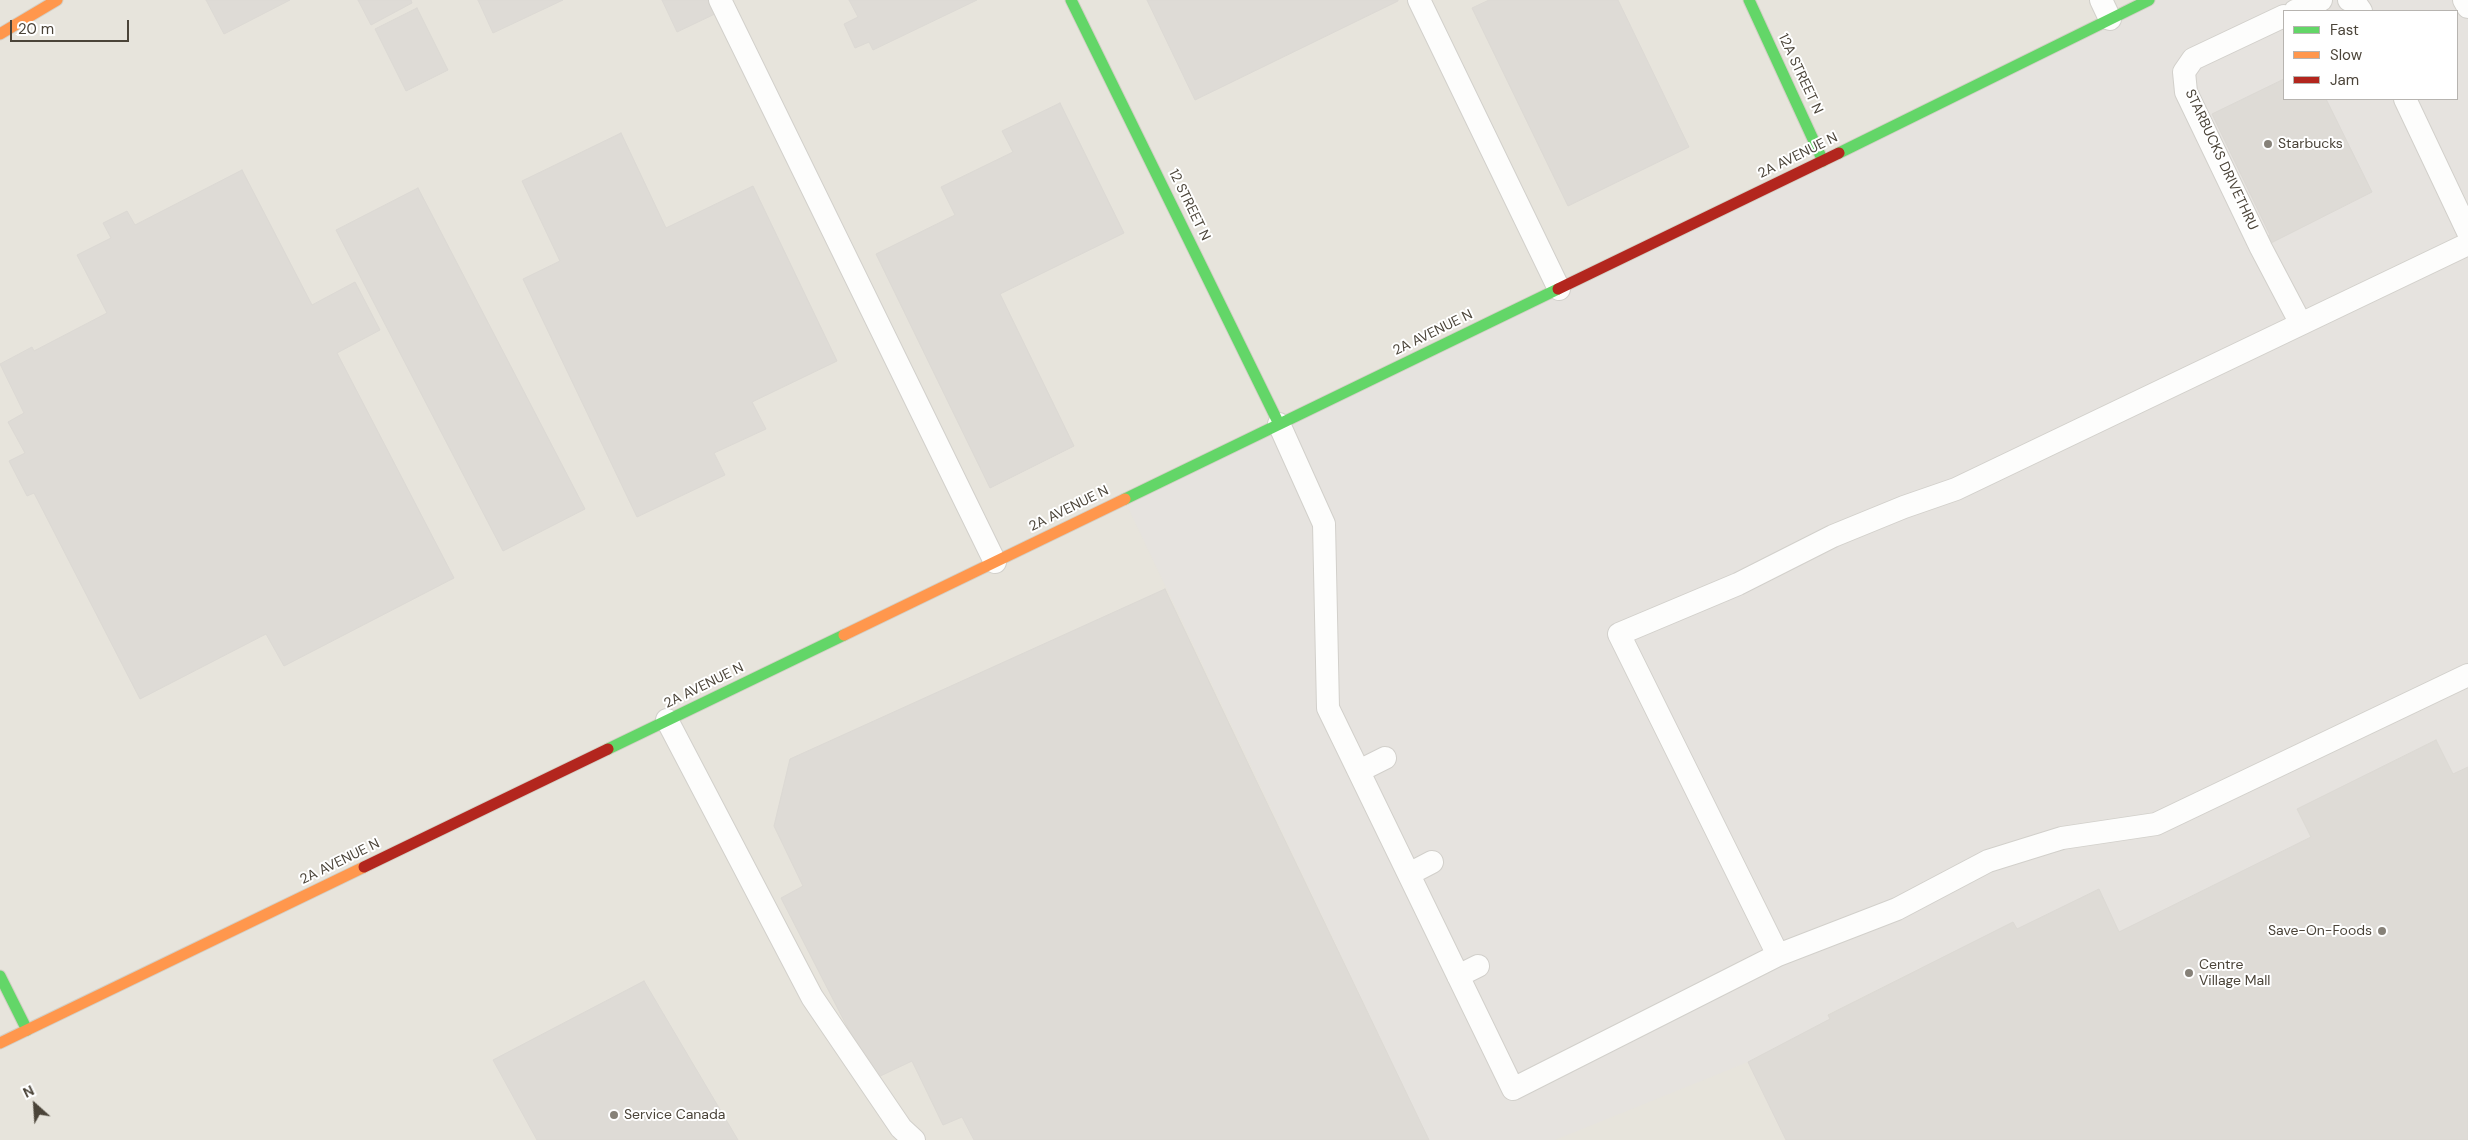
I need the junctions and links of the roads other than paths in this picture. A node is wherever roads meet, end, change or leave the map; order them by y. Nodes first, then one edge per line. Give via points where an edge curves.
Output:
1 (57, 0) edge
2 (720, 0) edge
3 (1071, 0) edge
4 (1418, 0) edge
5 (1749, 0) edge
6 (2149, 0) edge
7 (2321, 0) edge
8 (2349, 0) edge
9 (2464, 0) edge
10 (2468, 7) edge
11 (2106, 10) edge
12 (2297, 10) edge
13 (2360, 10) edge
14 (2283, 16) edge
15 (0, 34) edge
16 (2404, 100) edge
17 (1823, 161) junction
18 (2468, 232) edge
19 (2468, 244) edge
20 (1559, 289) junction
21 (2301, 324) junction
22 (1279, 424) junction
23 (995, 562) junction
24 (2468, 675) edge
25 (667, 720) junction
26 (1385, 758) dead end
27 (1359, 771) junction
28 (1432, 862) dead end
29 (1408, 874) junction
30 (1778, 955) junction
31 (1478, 966) dead end
32 (0, 976) edge
33 (1458, 976) junction
34 (27, 1030) junction
35 (0, 1043) edge
36 (914, 1140) edge

1 - 15 street
2 - 23 lane
3 - 22 street, 12 STREET N
4 - 20 lane
5 - 17 street, 12A STREET N
6 - 11 street, 2A AVENUE N
7 - 12 lane
8 - 13 lane
9 - 10 lane
11 - 17 street, 2A AVENUE N
14 - 21 lane, STARBUCKS DRIVETHRU via 2193,59 2184,72 2186,92
16 - 18 lane
17 - 20 street, 2A AVENUE N
19 - 21 lane
20 - 22 street, 2A AVENUE N
21 - 30 lane via 1956,489 1833,536 1738,584 1619,634
22 - 23 street, 2A AVENUE N
22 - 27 lane via 1324,524 1328,708
23 - 25 street, 2A AVENUE N
24 - 30 lane via 2156,824 2062,838 1988,861 1897,909
25 - 34 street, 2A AVENUE N
25 - 36 lane via 812,997 901,1128
26 - 27 lane
27 - 29 lane
28 - 29 lane
29 - 33 lane
30 - 33 lane via 1512,1089
31 - 33 lane
32 - 34 street
34 - 35 street, 2A AVENUE N

